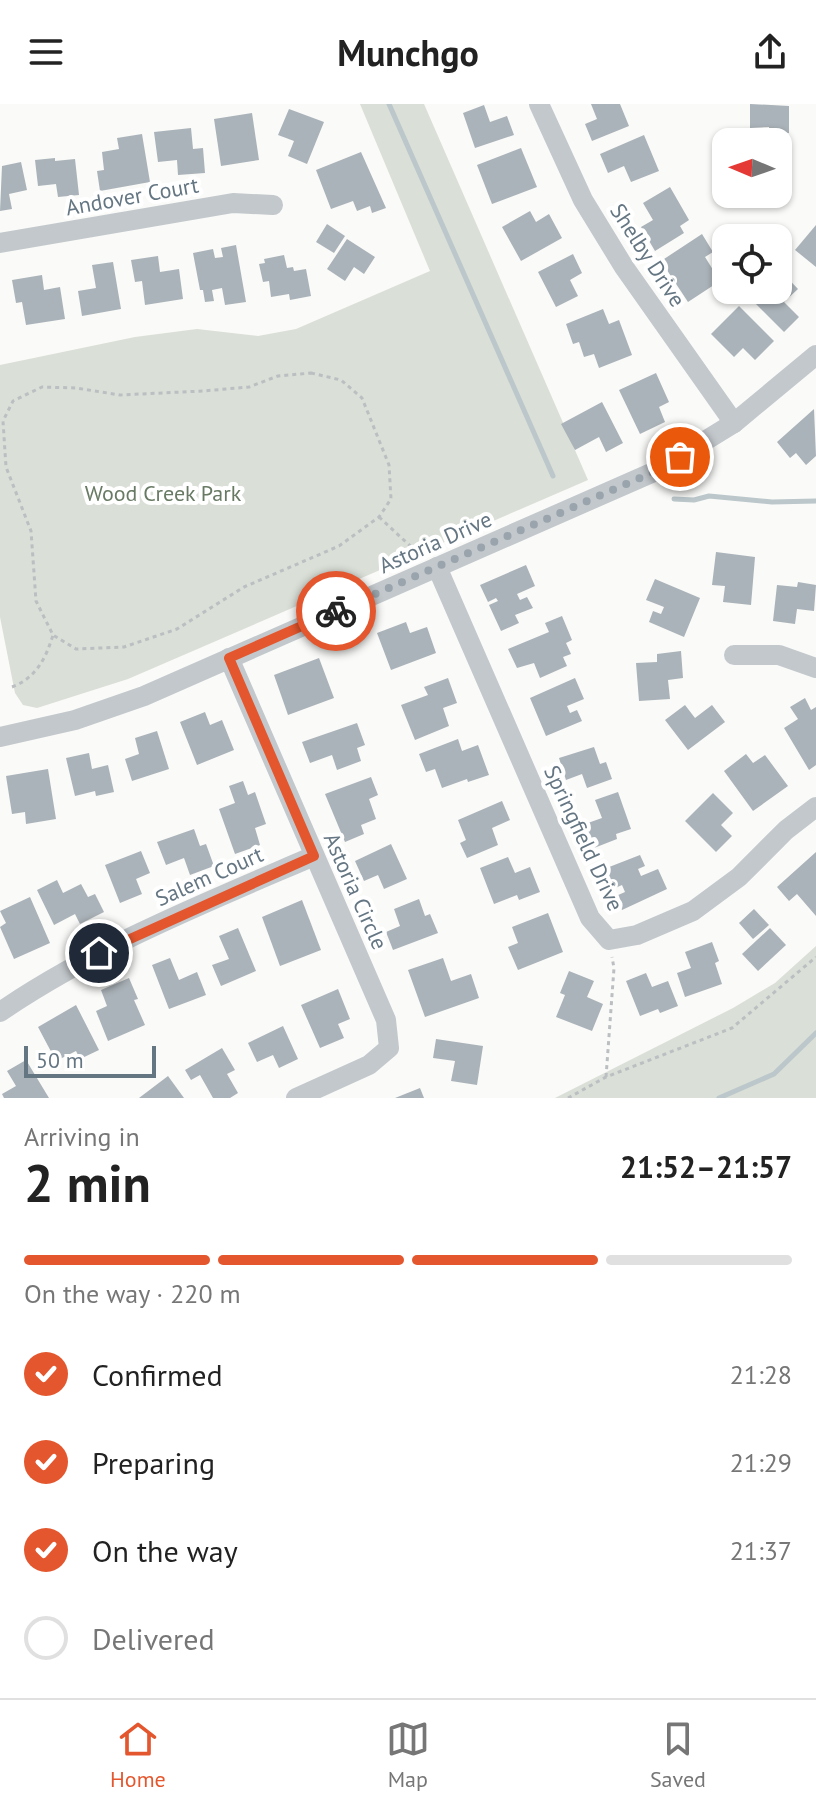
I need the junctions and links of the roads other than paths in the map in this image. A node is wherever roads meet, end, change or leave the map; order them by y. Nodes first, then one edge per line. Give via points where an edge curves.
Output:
1 (539, 104) edge
2 (273, 205) dead end
3 (0, 243) edge
4 (816, 355) edge
5 (734, 423) junction
6 (429, 561) junction
7 (734, 655) dead end
8 (229, 658) junction
9 (816, 668) edge
10 (1, 733) edge
11 (816, 807) edge
12 (314, 856) junction
13 (0, 1012) edge
14 (296, 1098) edge

1 - 5 street, Shelby Drive via 591,213 624,267
2 - 3 street, Andover Court via 233,203
4 - 5 street, Astoria Drive
5 - 6 street, Astoria Drive via 656,471
6 - 8 street, Astoria Drive
6 - 11 street, Springfield Drive via 590,918 609,940 637,935 693,911
7 - 9 street via 779,655
8 - 10 street, Astoria Drive via 75,720
8 - 12 street, Astoria Circle
12 - 13 street, Salem Court via 118,943
12 - 14 street, Astoria Circle via 386,1020 389,1048 369,1065

